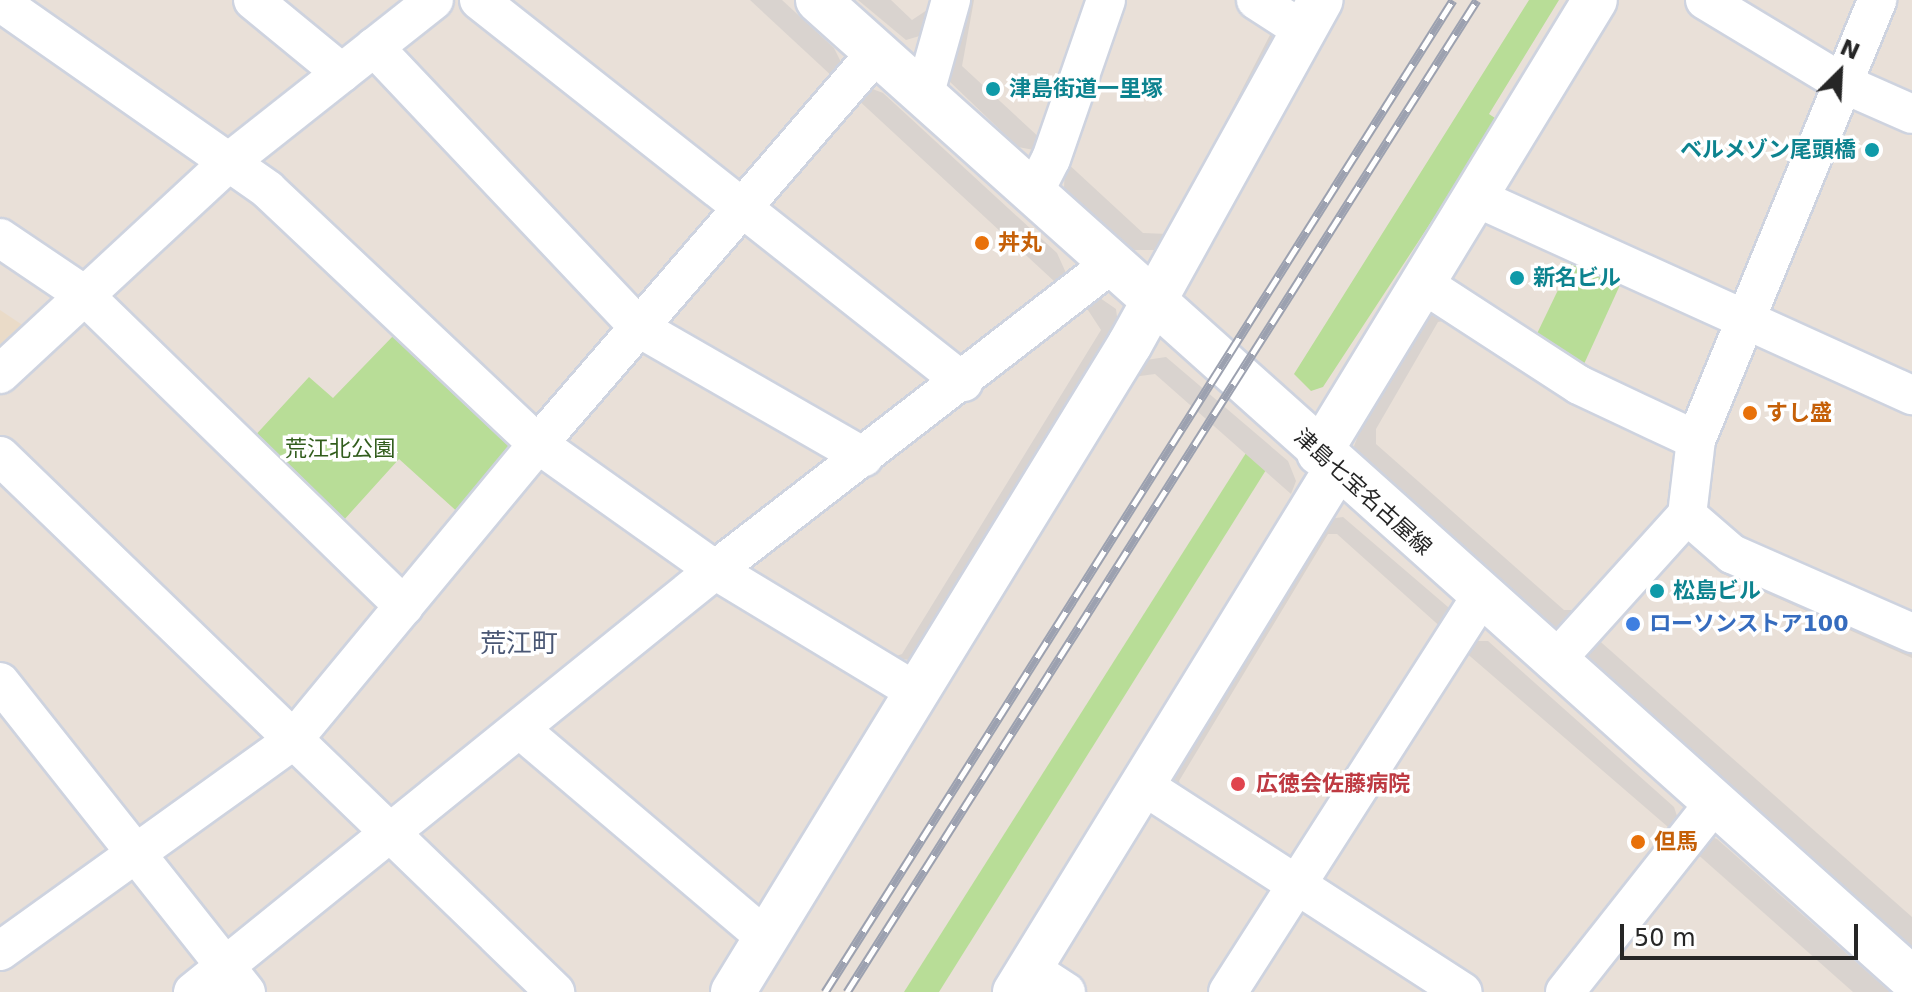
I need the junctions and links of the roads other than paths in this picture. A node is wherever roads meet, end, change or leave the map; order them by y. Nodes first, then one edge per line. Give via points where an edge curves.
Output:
1 (253, 0) edge
2 (434, 0) edge
3 (479, 0) edge
4 (818, 0) edge
5 (951, 0) edge
6 (1106, 0) edge
7 (1256, 0) edge
8 (1595, 0) edge
9 (1705, 0) edge
10 (1877, 0) edge
11 (0, 2) edge
12 (1313, 15) edge
13 (374, 47) junction
14 (876, 53) junction
15 (342, 73) junction
16 (1844, 84) junction
17 (924, 96) junction
18 (1912, 114) edge
19 (229, 162) junction
20 (1033, 194) junction
21 (1475, 197) junction
22 (743, 208) junction
23 (0, 238) edge
24 (1110, 265) junction
25 (1422, 283) junction
26 (83, 294) junction
27 (1153, 305) junction
28 (1746, 319) junction
29 (641, 329) junction
30 (0, 374) edge
31 (963, 382) junction
32 (1912, 395) edge
33 (1696, 440) junction
34 (538, 444) junction
35 (0, 456) edge
36 (864, 457) junction
37 (1328, 460) junction
38 (1687, 515) junction
39 (715, 570) junction
40 (1481, 596) junction
41 (404, 606) junction
42 (1912, 633) edge
43 (1554, 662) junction
44 (0, 682) edge
45 (915, 691) junction
46 (521, 730) junction
47 (292, 741) junction
48 (1141, 784) junction
49 (1714, 803) junction
50 (393, 835) junction
51 (136, 854) junction
52 (1297, 884) junction
53 (766, 938) junction
54 (0, 951) edge
55 (236, 978) edge
56 (1912, 979) edge
57 (1022, 980) edge
58 (193, 992) edge
59 (555, 992) edge
60 (733, 992) edge
61 (1066, 992) edge
62 (1228, 992) edge
63 (1463, 992) edge
64 (1565, 992) edge

1 - 15 street
2 - 13 street
3 - 22 street
4 - 14 street, 津島七宝名古屋線
5 - 17 street
6 - 20 street via 1051,159
7 - 12 street
8 - 21 street
9 - 16 street
10 - 16 street
11 - 19 street
12 - 27 street
13 - 15 street
13 - 29 street
14 - 17 street, 津島七宝名古屋線
14 - 22 street
15 - 19 street
16 - 18 street
16 - 28 street
17 - 20 street, 津島七宝名古屋線
19 - 26 street
19 - 34 street via 268,190
20 - 24 street, 津島七宝名古屋線
21 - 25 street
21 - 28 street
22 - 29 street
22 - 31 street
23 - 26 street
24 - 27 street, 津島七宝名古屋線
24 - 31 street
25 - 33 street via 1579,385
25 - 37 street
26 - 30 street
26 - 41 street
27 - 37 street, 津島七宝名古屋線
27 - 45 street
28 - 32 street
28 - 33 street
29 - 34 street
29 - 36 street
31 - 36 street
33 - 38 street
34 - 39 street
34 - 41 street
35 - 47 street
36 - 39 street
37 - 40 street, 津島七宝名古屋線
37 - 48 street
38 - 42 street via 1732,554
38 - 43 street
39 - 45 street
39 - 46 street
40 - 43 street, 津島七宝名古屋線
40 - 52 street
41 - 47 street
43 - 49 street, 津島七宝名古屋線
44 - 51 street
45 - 53 street
46 - 50 street
46 - 53 street
47 - 50 street
47 - 51 street
48 - 52 street
48 - 57 street
49 - 56 street, 津島七宝名古屋線
49 - 64 street
50 - 55 street
50 - 59 street
51 - 54 street
51 - 55 street
52 - 62 street
52 - 63 street
53 - 60 street
55 - 58 street
57 - 61 street

